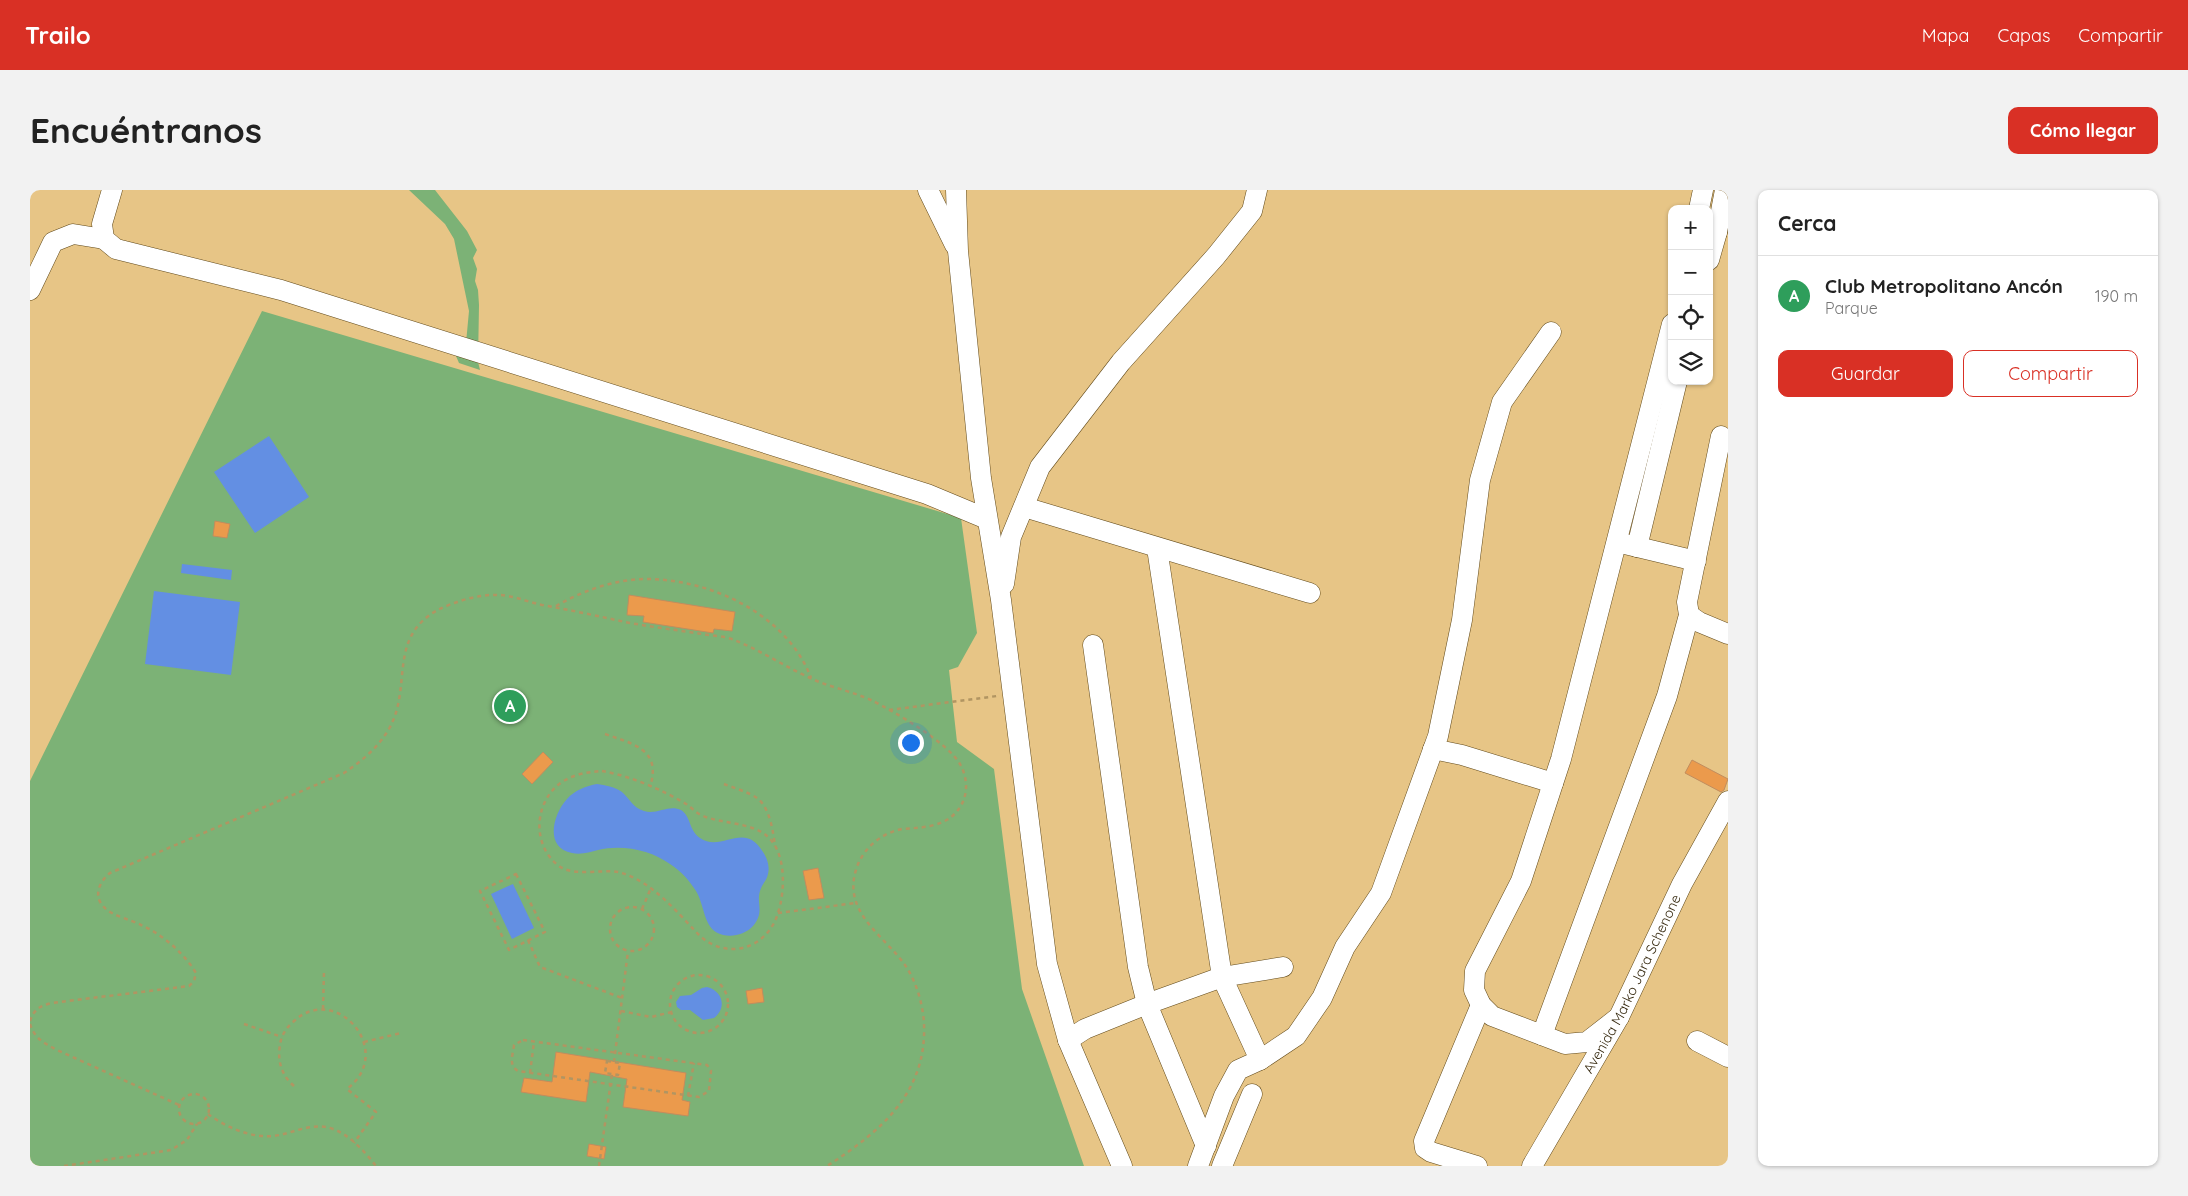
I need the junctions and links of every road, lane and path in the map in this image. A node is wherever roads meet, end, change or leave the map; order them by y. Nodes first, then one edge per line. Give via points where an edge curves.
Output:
1 (112, 190) edge
2 (928, 190) edge
3 (956, 190) edge
4 (1257, 190) edge
5 (1704, 190) edge
6 (1726, 190) edge
7 (1700, 205) edge
8 (1713, 233) edge
9 (104, 239) junction
10 (958, 251) junction
11 (30, 290) edge
12 (1551, 332) dead end
13 (1668, 340) edge
14 (1676, 385) edge
15 (1721, 436) dead end
16 (1024, 507) junction
17 (987, 519) junction
18 (1617, 542) junction
19 (1637, 547) junction
20 (1158, 548) junction
21 (1696, 561) junction
22 (1310, 593) dead end
23 (1001, 600) junction
24 (554, 607) junction
25 (1690, 615) junction
26 (1728, 634) edge
27 (1093, 645) dead end
28 (811, 679) junction
29 (1013, 694) junction
30 (887, 710) junction
31 (605, 734) dead end
32 (1433, 749) junction
33 (1553, 783) junction
34 (724, 784) dead end
35 (650, 787) junction
36 (1728, 801) edge
37 (775, 847) junction
38 (650, 888) junction
39 (856, 903) junction
40 (642, 909) junction
41 (778, 913) junction
42 (528, 940) junction
43 (628, 951) junction
44 (1283, 967) dead end
45 (324, 971) dead end
46 (1222, 977) junction
47 (622, 998) junction
48 (1147, 1004) junction
49 (1481, 1005) junction
50 (323, 1010) junction
51 (620, 1011) junction
52 (672, 1012) junction
53 (1619, 1017) junction
54 (30, 1023) edge
55 (244, 1024) dead end
56 (401, 1033) dead end
57 (1542, 1035) junction
58 (282, 1038) junction
59 (1068, 1040) junction
60 (534, 1041) junction
61 (1697, 1041) dead end
62 (364, 1042) junction
63 (615, 1052) junction
64 (1728, 1057) edge
65 (1260, 1060) junction
66 (614, 1062) junction
67 (694, 1063) junction
68 (530, 1072) junction
69 (612, 1074) junction
70 (610, 1084) junction
71 (294, 1086) dead end
72 (1252, 1094) dead end
73 (688, 1096) junction
74 (179, 1105) junction
75 (208, 1114) junction
76 (197, 1124) junction
77 (354, 1143) junction
78 (1206, 1146) junction
79 (64, 1166) edge
80 (376, 1166) edge
81 (599, 1166) edge
82 (827, 1166) edge
83 (1122, 1166) edge
84 (1198, 1166) edge
85 (1222, 1166) edge
86 (1477, 1166) edge
87 (1532, 1166) edge

1 - 9 street via 102,224
2 - 10 street
3 - 10 street
4 - 16 street via 1252,211 1121,362 1040,467
5 - 7 street
6 - 8 street
9 - 11 street via 73,234 53,242
9 - 17 street via 116,249 280,290 927,494
10 - 17 street
12 - 32 street via 1502,402 1480,480 1462,620
13 - 18 street
14 - 19 street
15 - 21 street
16 - 20 street
16 - 23 street via 1011,537
17 - 23 street
18 - 19 street
18 - 33 street
19 - 21 street
20 - 22 street
20 - 46 street
21 - 25 street via 1687,602
23 - 29 street
24 - 28 path via 732,639
24 - 28 path via 605,585 642,579 665,580 722,593 777,629 804,661
24 - 54 path via 499,594 454,603 433,613 416,627 404,650 401,689 390,728 375,749 361,761 344,772 110,873 101,880 99,898 107,910 144,926 166,941 190,962 196,972 194,981 189,986 52,1003 33,1012
25 - 26 street
25 - 57 street via 1667,696
27 - 48 street via 1138,967
28 - 30 path
29 - 30 path
29 - 59 street via 1047,964
30 - 39 path via 941,744 958,761 966,778 967,795 947,820 933,826 897,830 878,839 863,855 856,871 853,889
31 - 35 path via 646,751 654,771
32 - 33 street
32 - 65 street via 1381,894 1345,947 1322,998 1296,1036
33 - 49 street via 1521,881 1474,971 1474,990
34 - 37 path via 757,798 763,804
35 - 37 path via 700,814 757,830 771,839
35 - 38 path via 615,773 602,771 576,775 550,792 539,818 542,843 560,867 620,873
36 - 53 street, Avenida Marko Jara Schenone via 1682,884
37 - 41 path via 782,869
38 - 40 path
38 - 41 path via 706,941 728,950 758,941
39 - 41 path
39 - 82 path via 870,928 908,970 924,1016 925,1039 915,1078 903,1100 871,1134
40 - 43 path via 652,919 654,934 647,946
40 - 43 path via 627,907 611,921 614,942
42 - 42 path via 544,932 516,874 480,891 509,950
42 - 47 path via 540,967
43 - 47 path
44 - 46 street
45 - 50 path
46 - 48 street
46 - 65 street
47 - 51 path
48 - 59 street via 1085,1029
48 - 78 street
49 - 57 street via 1492,1016
49 - 86 street via 1424,1141 1425,1148 1431,1152
50 - 58 path via 297,1018 287,1027
50 - 62 path via 337,1012 349,1019
51 - 52 path via 651,1017
51 - 63 path
52 - 52 path via 677,1023 685,1029 705,1032 722,1022 727,994 708,976 690,976 675,987 671,995
53 - 57 street via 1587,1042 1565,1044
53 - 87 street, Avenida Marko Jara Schenone
54 - 74 path via 39,1040 57,1050
55 - 58 path
56 - 62 path
58 - 71 path via 278,1054 281,1068
59 - 83 street
60 - 63 path
60 - 68 path
60 - 68 path via 516,1042 512,1062 515,1069
61 - 64 street
62 - 77 path via 366,1056 362,1071 347,1089 376,1112
63 - 66 path
63 - 67 path
65 - 78 street via 1238,1070 1224,1096
66 - 69 path via 620,1063 618,1075
66 - 69 path via 607,1061 606,1073
67 - 73 path
67 - 73 path via 709,1067 709,1091 699,1098
68 - 70 path
69 - 70 path
70 - 73 path
70 - 81 path
72 - 85 street
74 - 75 path via 184,1097 198,1094 208,1104
74 - 76 path via 183,1120
75 - 76 path
75 - 77 path via 221,1123 253,1134 272,1136 322,1126 343,1133
76 - 79 path via 187,1140 171,1150
77 - 80 path
78 - 84 street

